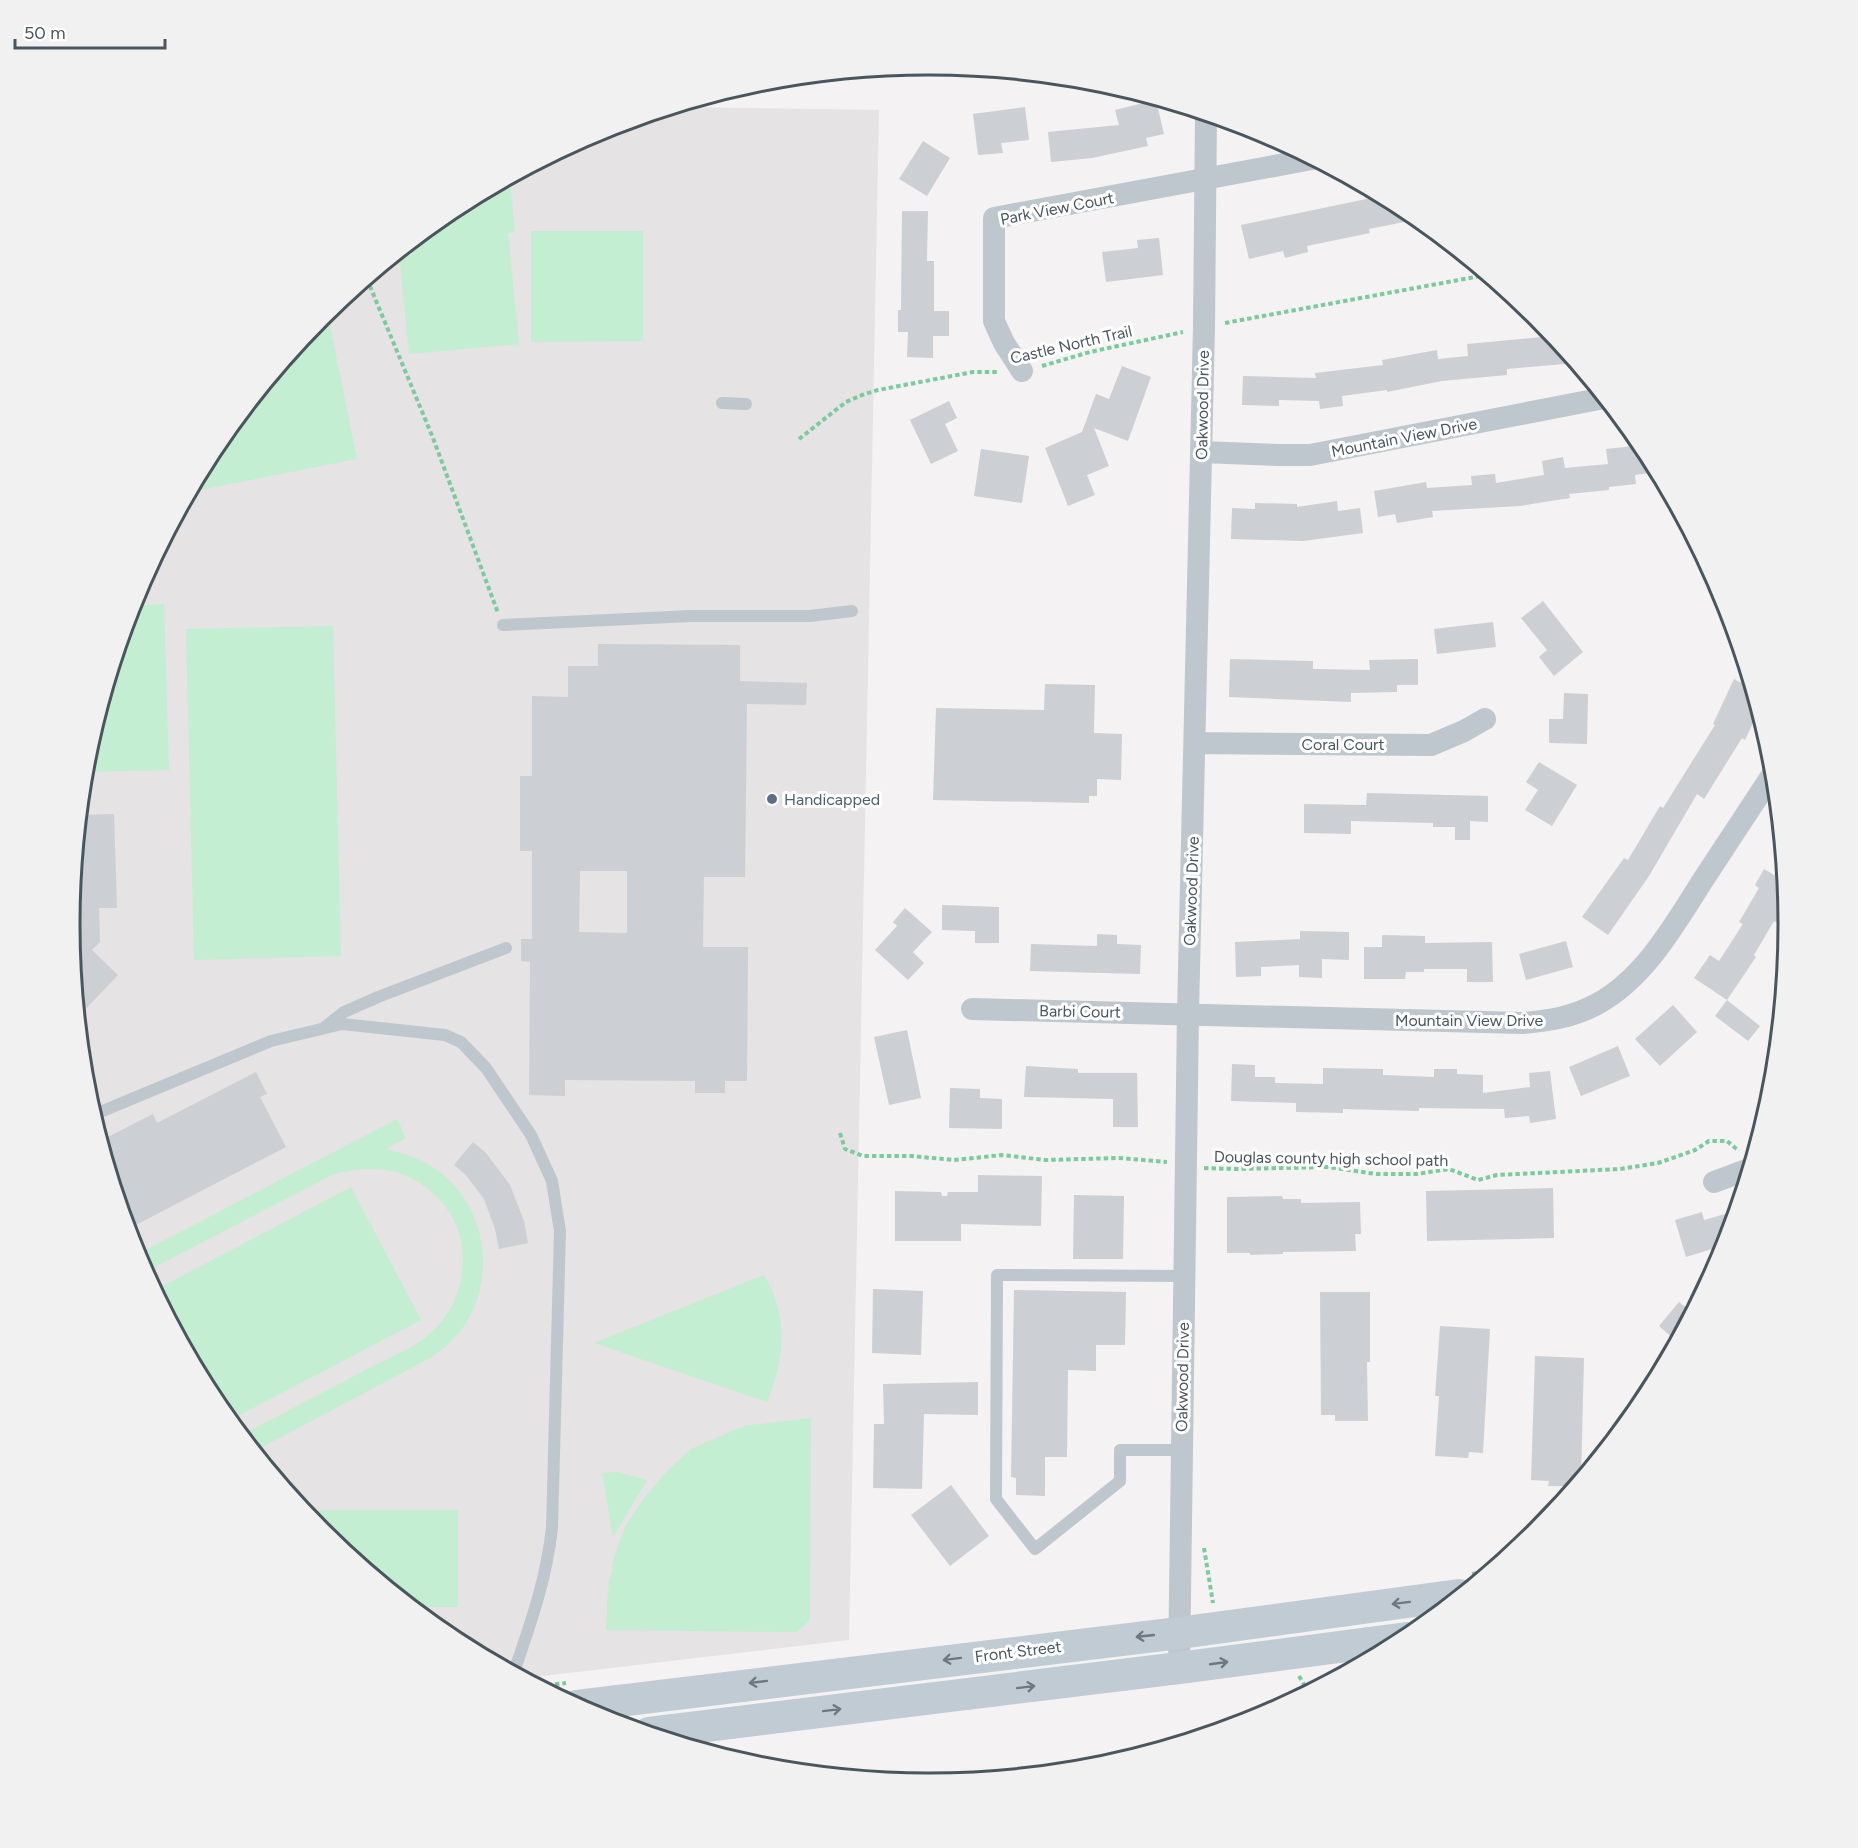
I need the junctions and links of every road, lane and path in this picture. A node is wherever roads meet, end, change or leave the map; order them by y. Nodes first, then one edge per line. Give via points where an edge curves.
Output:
1 (1206, 121) edge
2 (1301, 161) edge
3 (1205, 179) junction
4 (1478, 277) edge
5 (370, 285) edge
6 (1220, 324) dead end
7 (1184, 332) dead end
8 (1022, 371) junction
9 (1597, 399) edge
10 (722, 403) dead end
11 (746, 404) dead end
12 (799, 439) dead end
13 (1201, 452) junction
14 (852, 611) dead end
15 (503, 625) joint
16 (1485, 719) dead end
17 (1195, 743) junction
18 (1766, 784) edge
19 (506, 948) dead end
20 (972, 1009) dead end
21 (1188, 1013) junction
22 (321, 1029) junction
23 (101, 1112) edge
24 (840, 1133) dead end
25 (1744, 1160) edge
26 (1743, 1164) edge
27 (1185, 1165) junction
28 (1714, 1182) dead end
29 (1184, 1276) junction
30 (1181, 1450) junction
31 (1202, 1539) dead end
32 (1448, 1596) edge
33 (1213, 1605) dead end
34 (1179, 1632) junction
35 (1383, 1641) edge
36 (516, 1665) edge
37 (1179, 1668) junction
38 (572, 1694) edge
39 (666, 1731) edge

1 - 3 street, Oakwood Drive
2 - 3 street
3 - 8 street, Park View Court via 994,218 994,321
3 - 13 street, Oakwood Drive
4 - 6 path
5 - 15 path via 433,438
7 - 8 path, Castle North Trail
8 - 12 path, Castle North Trail via 973,372 862,394
9 - 13 street, Mountain View Drive via 1310,455
10 - 11 lane
13 - 17 street, Oakwood Drive
14 - 15 lane via 810,616 691,616
16 - 17 street, Coral Court via 1431,745
17 - 21 street, Oakwood Drive
18 - 21 street, Mountain View Drive via 1647,961 1624,985 1573,1015 1522,1023
19 - 22 lane via 344,1012
20 - 21 street, Barbi Court
21 - 27 street, Oakwood Drive
22 - 23 lane via 271,1041
22 - 36 lane via 342,1024 445,1035 461,1042 486,1068 531,1135 552,1180 560,1231 552,1528 540,1596
24 - 27 path, Douglas county high school path via 845,1149 863,1156 954,1160 1002,1155 1045,1160 1119,1158
25 - 27 path, Douglas county high school path via 1727,1141 1709,1141 1658,1163 1620,1169 1497,1175 1478,1180 1449,1169 1376,1174 1328,1167 1213,1169
26 - 28 street
27 - 29 street, Oakwood Drive
29 - 30 street, Oakwood Drive
29 - 30 lane via 997,1275 996,1499 1035,1549 1119,1481 1119,1450
30 - 34 street, Oakwood Drive
31 - 33 path
32 -> 34 main road, Front Street
34 - 37 street, Oakwood Drive
34 -> 38 main road, Front Street
37 -> 35 main road
39 -> 37 main road

